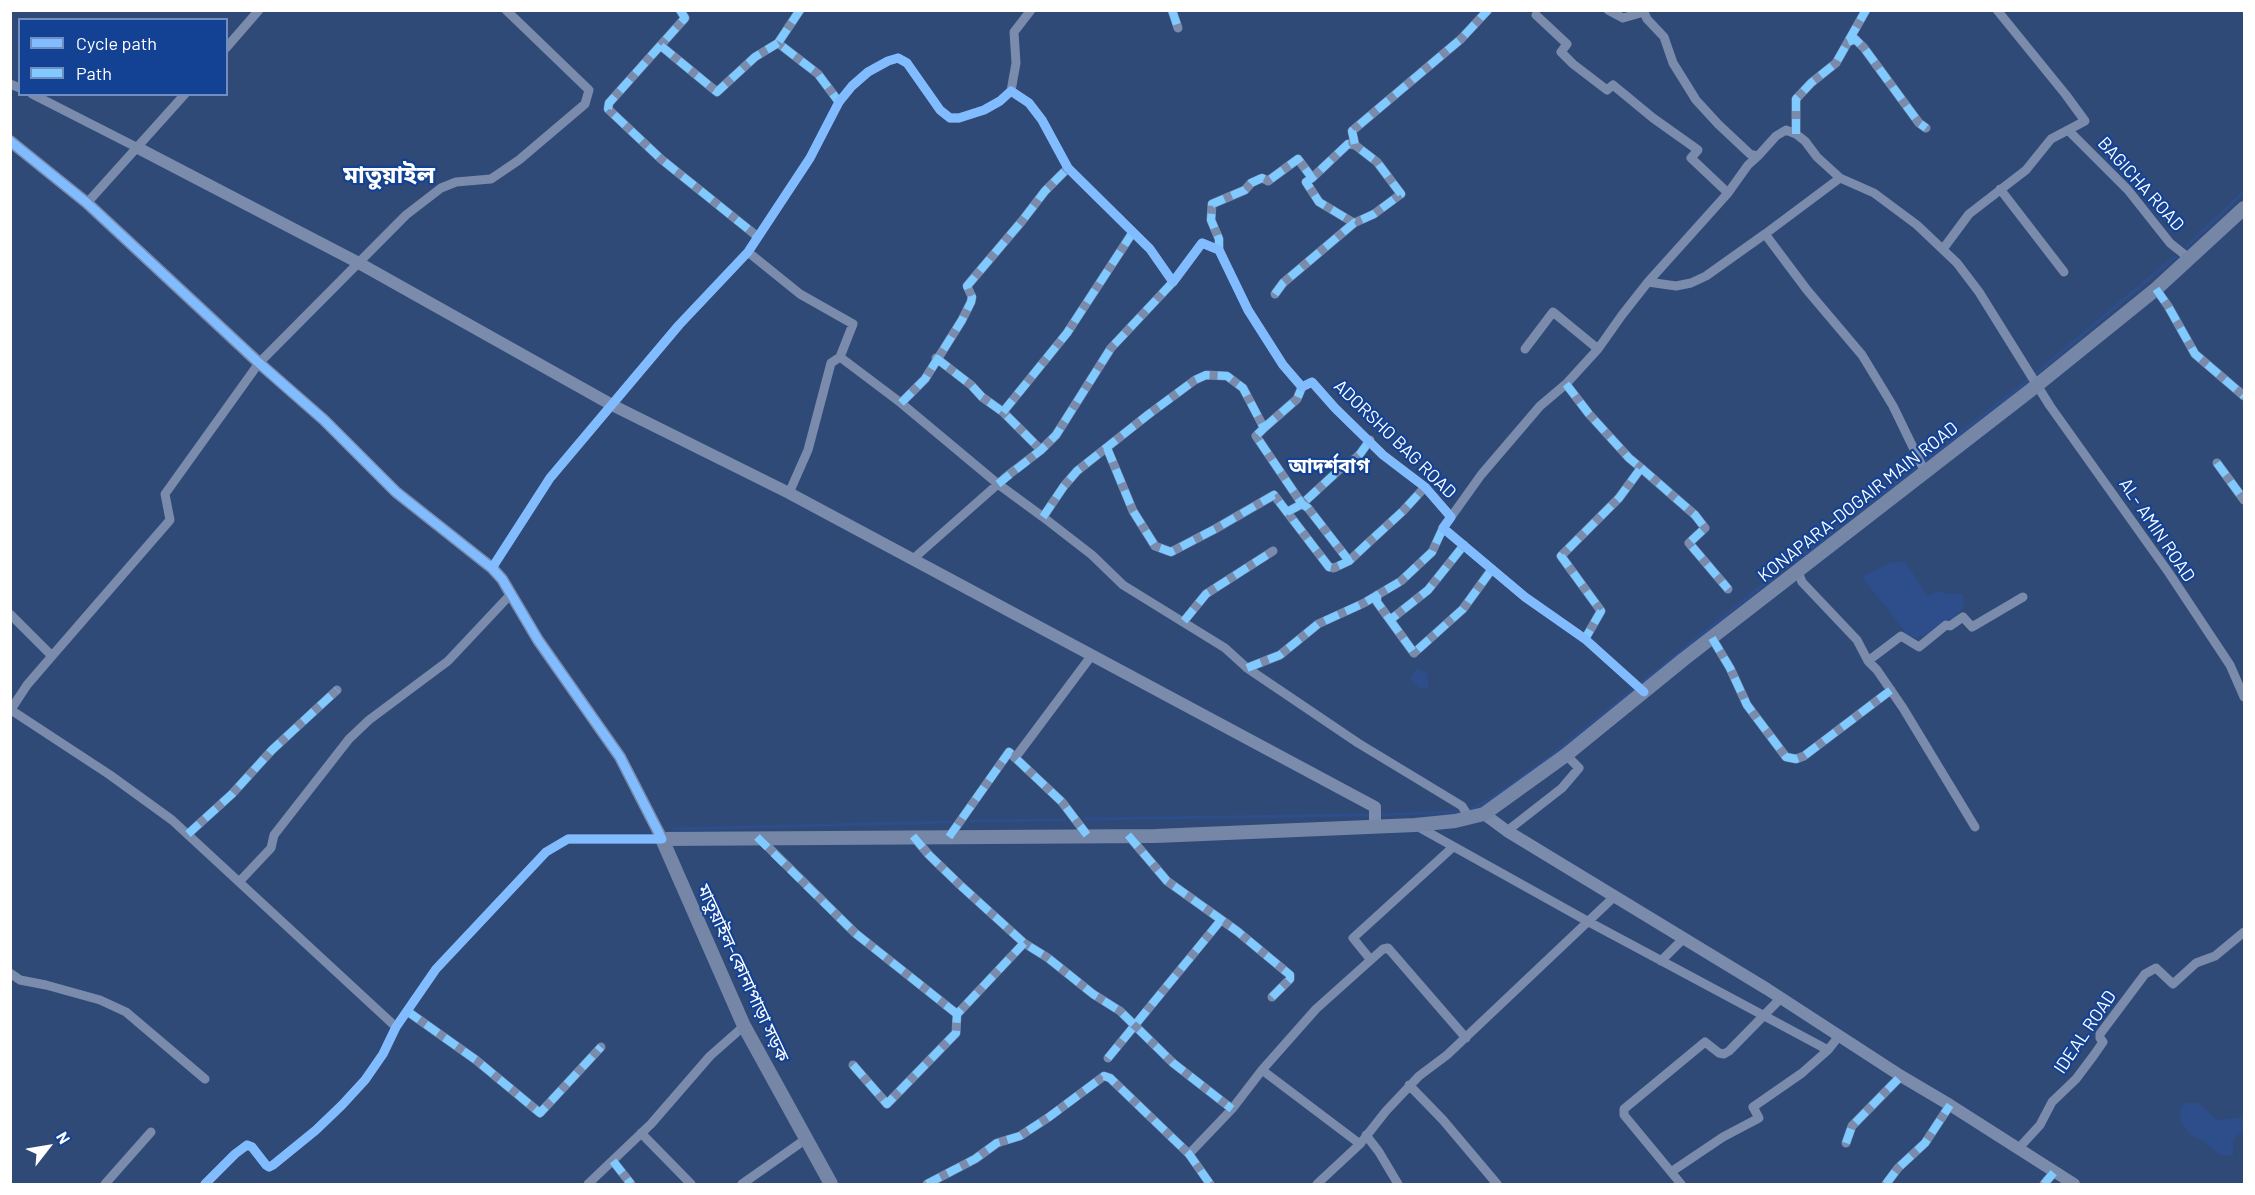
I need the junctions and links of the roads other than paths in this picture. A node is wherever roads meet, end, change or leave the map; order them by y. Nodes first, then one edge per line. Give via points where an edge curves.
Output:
1 (259, 10) edge
2 (506, 10) edge
3 (680, 10) edge
4 (800, 10) edge
5 (1031, 10) edge
6 (1172, 10) edge
7 (1488, 10) edge
8 (1608, 10) edge
9 (1866, 10) edge
10 (1997, 10) edge
11 (1536, 15) dead end
12 (1178, 28) dead end
13 (1848, 42) junction
14 (778, 43) junction
15 (228, 46) edge
16 (661, 46) junction
17 (1011, 91) junction
18 (36, 96) edge
19 (183, 96) edge
20 (839, 102) junction
21 (1926, 128) dead end
22 (2069, 131) junction
23 (1796, 134) junction
24 (10, 141) edge
25 (1355, 145) junction
26 (138, 148) junction
27 (1758, 156) junction
28 (1068, 168) junction
29 (1312, 178) junction
30 (1840, 178) junction
31 (2000, 189) junction
32 (1728, 193) junction
33 (87, 203) junction
34 (2244, 208) edge
35 (1354, 224) junction
36 (1133, 232) junction
37 (1765, 234) junction
38 (758, 237) junction
39 (1943, 249) junction
40 (1219, 250) junction
41 (748, 252) junction
42 (2190, 259) junction
43 (357, 262) junction
44 (2064, 273) dead end
45 (1173, 282) junction
46 (1648, 282) junction
47 (2156, 289) junction
48 (1275, 294) dead end
49 (1525, 349) dead end
50 (1599, 349) junction
51 (840, 357) junction
52 (936, 358) junction
53 (259, 363) junction
54 (1566, 384) junction
55 (2036, 386) junction
56 (1302, 387) junction
57 (2244, 396) edge
58 (901, 403) junction
59 (612, 405) junction
60 (1003, 412) junction
61 (1264, 428) junction
62 (1370, 440) junction
63 (1107, 448) junction
64 (1041, 450) junction
65 (2217, 463) dead end
66 (1641, 468) junction
67 (1925, 472) junction
68 (998, 484) junction
69 (1425, 487) junction
70 (789, 493) junction
71 (2244, 500) edge
72 (1302, 504) junction
73 (1287, 512) junction
74 (1043, 517) junction
75 (1451, 517) junction
76 (1443, 528) junction
77 (1464, 545) junction
78 (1272, 551) dead end
79 (913, 559) junction
80 (1349, 561) junction
81 (492, 568) junction
82 (1492, 569) junction
83 (1798, 572) junction
84 (1728, 589) dead end
85 (511, 594) junction
86 (1377, 595) junction
87 (2023, 597) dead end
88 (10, 614) edge
89 (1390, 620) junction
90 (1184, 621) junction
91 (1712, 638) junction
92 (1585, 639) junction
93 (1092, 655) junction
94 (52, 656) junction
95 (1868, 661) junction
96 (1247, 668) junction
97 (1639, 687) junction
98 (337, 690) dead end
99 (1891, 690) junction
100 (2244, 697) edge
101 (11, 710) edge
102 (1566, 755) junction
103 (1015, 758) junction
104 (1471, 813) junction
105 (1375, 817) junction
106 (1415, 825) junction
107 (1975, 827) dead end
108 (1507, 831) junction
109 (188, 834) junction
110 (1087, 835) junction
111 (1128, 835) junction
112 (913, 836) junction
113 (757, 837) junction
114 (949, 837) junction
115 (662, 839) junction
116 (1453, 847) junction
117 (239, 882) junction
118 (1615, 896) junction
119 (1221, 920) junction
120 (1589, 922) junction
121 (2244, 932) edge
122 (1683, 939) junction
123 (1024, 943) junction
124 (1370, 959) junction
125 (1661, 961) junction
126 (10, 973) edge
127 (1272, 997) dead end
128 (1781, 998) junction
129 (407, 1011) junction
130 (957, 1014) junction
131 (1765, 1015) junction
132 (1136, 1025) junction
133 (744, 1026) junction
134 (396, 1027) junction
135 (1839, 1036) junction
136 (1466, 1038) junction
137 (602, 1047) dead end
138 (1828, 1050) junction
139 (1108, 1058) dead end
140 (853, 1065) dead end
141 (1262, 1070) junction
142 (1901, 1076) junction
143 (205, 1079) dead end
144 (1409, 1085) junction
145 (1950, 1105) junction
146 (1233, 1109) junction
147 (150, 1132) dead end
148 (641, 1133) junction
149 (1366, 1135) junction
150 (806, 1139) junction
151 (1846, 1143) dead end
152 (1360, 1144) junction
153 (2018, 1149) junction
154 (1189, 1154) junction
155 (613, 1161) junction
156 (2055, 1171) junction
157 (1671, 1172) junction
158 (1886, 1184) edge
159 (105, 1185) edge
160 (204, 1185) edge
161 (588, 1185) edge
162 (631, 1185) edge
163 (692, 1185) edge
164 (742, 1185) edge
165 (831, 1185) edge
166 (927, 1185) edge
167 (1210, 1185) edge
168 (1317, 1185) edge
169 (1398, 1185) edge
170 (1497, 1185) edge
171 (1681, 1185) edge
172 (2044, 1185) edge
173 (2074, 1185) edge

1 - 15 street
2 - 43 street via 589,90 585,104 491,179 456,182 441,188
3 - 16 street via 685,18
4 - 14 street
5 - 17 street via 1014,32 1017,48
6 - 12 street
7 - 25 street via 1461,39 1352,131
8 - 27 street via 1623,18 1644,12 1664,37 1673,63 1696,100 1750,154
9 - 13 street
10 - 22 street, BAGICHA ROAD via 2084,118 2083,123
11 - 32 street via 1567,44 1561,52 1573,64 1607,90 1613,85 1698,150 1691,158
13 - 21 street via 1855,39 1864,48
13 - 23 street via 1836,63 1796,99
14 - 16 street via 755,57 717,92
14 - 20 street via 818,74
16 - 38 street via 609,103 608,109 661,159
17 - 20 street via 984,110 950,118 907,63 898,58 868,72
17 - 28 street via 1029,103 1042,120
18 - 26 street
19 - 26 street
20 - 38 street via 810,158
22 - 31 street via 2051,139 2026,170
22 - 42 street, BAGICHA ROAD via 2128,190 2164,236
23 - 27 street via 1786,130
23 - 30 street, AL- AMIN ROAD
24 - 33 street
25 - 29 street via 1348,144
25 - 35 street via 1377,162 1401,194
26 - 33 street
26 - 43 street
27 - 32 street
28 - 36 street
28 - 52 street via 967,286 971,302
29 - 35 street via 1306,182 1319,202
29 - 40 street, ADORSHO BAG ROAD via 1299,159 1268,181 1262,178 1212,204 1211,220
30 - 37 street
30 - 39 street, AL- AMIN ROAD via 1874,193
31 - 39 street via 1969,214
31 - 44 street
32 - 46 street
33 - 53 street
34 - 42 main road, KONAPARA-DOGAIR MAIN ROAD
35 - 48 street
36 - 45 street
36 - 60 street via 1067,333
37 - 46 street via 1691,283 1676,286
37 - 67 street via 1862,356 1893,406
38 - 41 street
39 - 55 street, AL- AMIN ROAD via 1979,292
40 - 45 street via 1202,243
40 - 56 street, ADORSHO BAG ROAD via 1248,310
41 - 51 street via 800,294 853,324
41 - 59 street
42 - 47 main road, KONAPARA-DOGAIR MAIN ROAD
43 - 53 street
43 - 59 street
45 - 64 street via 1111,348 1067,419
46 - 50 street
47 - 55 main road, KONAPARA-DOGAIR MAIN ROAD
47 - 57 street via 2195,354
49 - 50 street via 1553,312
50 - 54 street
51 - 58 street
51 - 70 street via 831,363 808,450
52 - 58 street via 925,379
52 - 60 street
53 - 81 street via 324,420 396,492
53 - 94 street via 165,494 170,520
54 - 66 street
54 - 75 street via 1540,406
55 - 67 main road, KONAPARA-DOGAIR MAIN ROAD
55 - 100 street, AL- AMIN ROAD via 2169,573 2230,665
56 - 61 street via 1297,399
56 - 62 street, ADORSHO BAG ROAD via 1312,382
58 - 68 street
59 - 70 street
59 - 81 street via 550,478
60 - 64 street
61 - 63 street via 1243,388 1227,376 1206,375
61 - 72 street via 1256,436
62 - 69 street, ADORSHO BAG ROAD
62 - 72 street via 1360,454
63 - 73 street via 1133,511 1155,546 1171,552 1274,495
63 - 74 street via 1077,471
64 - 68 street
65 - 71 street
66 - 84 street via 1705,528 1689,543
66 - 92 street via 1619,498 1562,556 1601,611
67 - 83 main road, KONAPARA-DOGAIR MAIN ROAD
68 - 74 street
68 - 79 street
69 - 75 street, ADORSHO BAG ROAD
69 - 80 street
70 - 79 street
72 - 73 street
72 - 80 street
73 - 80 street via 1329,567
74 - 90 street via 1123,585
75 - 76 street, ADORSHO BAG ROAD
76 - 77 street, ADORSHO BAG ROAD
76 - 86 street via 1432,552 1421,564
77 - 82 street, ADORSHO BAG ROAD
77 - 89 street via 1428,590
78 - 90 street via 1206,594
79 - 93 street
81 - 85 street
82 - 89 street via 1462,609 1414,653
82 - 92 street, ADORSHO BAG ROAD
83 - 91 main road, KONAPARA-DOGAIR MAIN ROAD
83 - 95 street via 1802,582 1857,640
85 - 115 street via 538,640 620,757
85 - 117 street via 448,662 349,739 274,836 271,848
86 - 89 street via 1377,602
86 - 96 street via 1318,624 1280,655
87 - 95 street via 1972,627 1963,617 1946,625 1919,647 1901,636
88 - 94 street
90 - 96 street
91 - 97 main road, KONAPARA-DOGAIR MAIN ROAD
91 - 99 street via 1748,705 1786,757 1804,756
92 - 97 street, ADORSHO BAG ROAD
93 - 103 street
93 - 105 street
94 - 101 street
95 - 99 street
96 - 104 street
97 - 102 main road, KONAPARA-DOGAIR MAIN ROAD
98 - 109 street
99 - 107 street
101 - 109 street via 110,775
102 - 104 main road, KONAPARA-DOGAIR MAIN ROAD
102 - 108 street via 1579,768 1562,788
103 - 110 street via 1062,802
103 - 114 street via 1010,752
104 - 106 main road
104 - 108 street
105 - 106 main road
105 - 111 main road
106 - 116 street
108 - 118 street
109 - 117 street
110 - 111 main road
110 - 114 main road
111 - 119 street via 1167,881
112 - 113 main road
112 - 114 main road
112 - 123 street
113 - 115 main road
113 - 130 street via 855,933
115 - 129 street via 568,839 557,844 533,863 436,969
115 - 133 main road, মাতুয়াইল-কোনাপাড়া সড়ক
116 - 120 street
116 - 124 street via 1353,938
117 - 134 street
118 - 120 street
118 - 122 street
119 - 127 street via 1290,975
119 - 132 street
120 - 125 street
120 - 136 street
121 - 153 street, IDEAL ROAD via 2215,956 2196,963 2173,984 2156,968 2145,974 2100,1034 2103,1042 2094,1055 2052,1102 2040,1125
122 - 125 street
122 - 128 street
123 - 130 street
123 - 132 street
124 - 136 street via 1388,948
124 - 141 street via 1316,1010
125 - 131 street
126 - 143 street via 20,980 100,1000 126,1012
128 - 131 street
128 - 135 street
129 - 134 street
129 - 137 street via 476,1060 540,1113
130 - 140 street via 956,1033 886,1104
131 - 138 street
131 - 157 street via 1724,1054 1705,1042 1624,1109 1624,1115
132 - 139 street
132 - 146 street via 1173,1063
133 - 148 street via 710,1056
133 - 150 main road, মাতুয়াইল-কোনাপাড়া সড়ক
134 - 160 street via 365,1080 293,1149 269,1167 247,1145
135 - 138 street
135 - 142 street
136 - 144 street
138 - 157 street via 1753,1107 1760,1118
141 - 146 street
141 - 152 street
142 - 145 street
142 - 151 street via 1852,1126
144 - 149 street
144 - 170 street
145 - 153 street
145 - 158 street via 1925,1143
146 - 154 street
147 - 159 street
148 - 155 street
148 - 163 street
149 - 152 street
149 - 169 street
150 - 164 street
150 - 165 main road, মাতুয়াইল-কোনাপাড়া সড়ক
152 - 168 street
153 - 156 street
154 - 166 street via 1110,1077 1104,1076 1020,1136 997,1143
154 - 167 street
155 - 161 street
155 - 162 street
156 - 172 street
156 - 173 street
157 - 171 street

